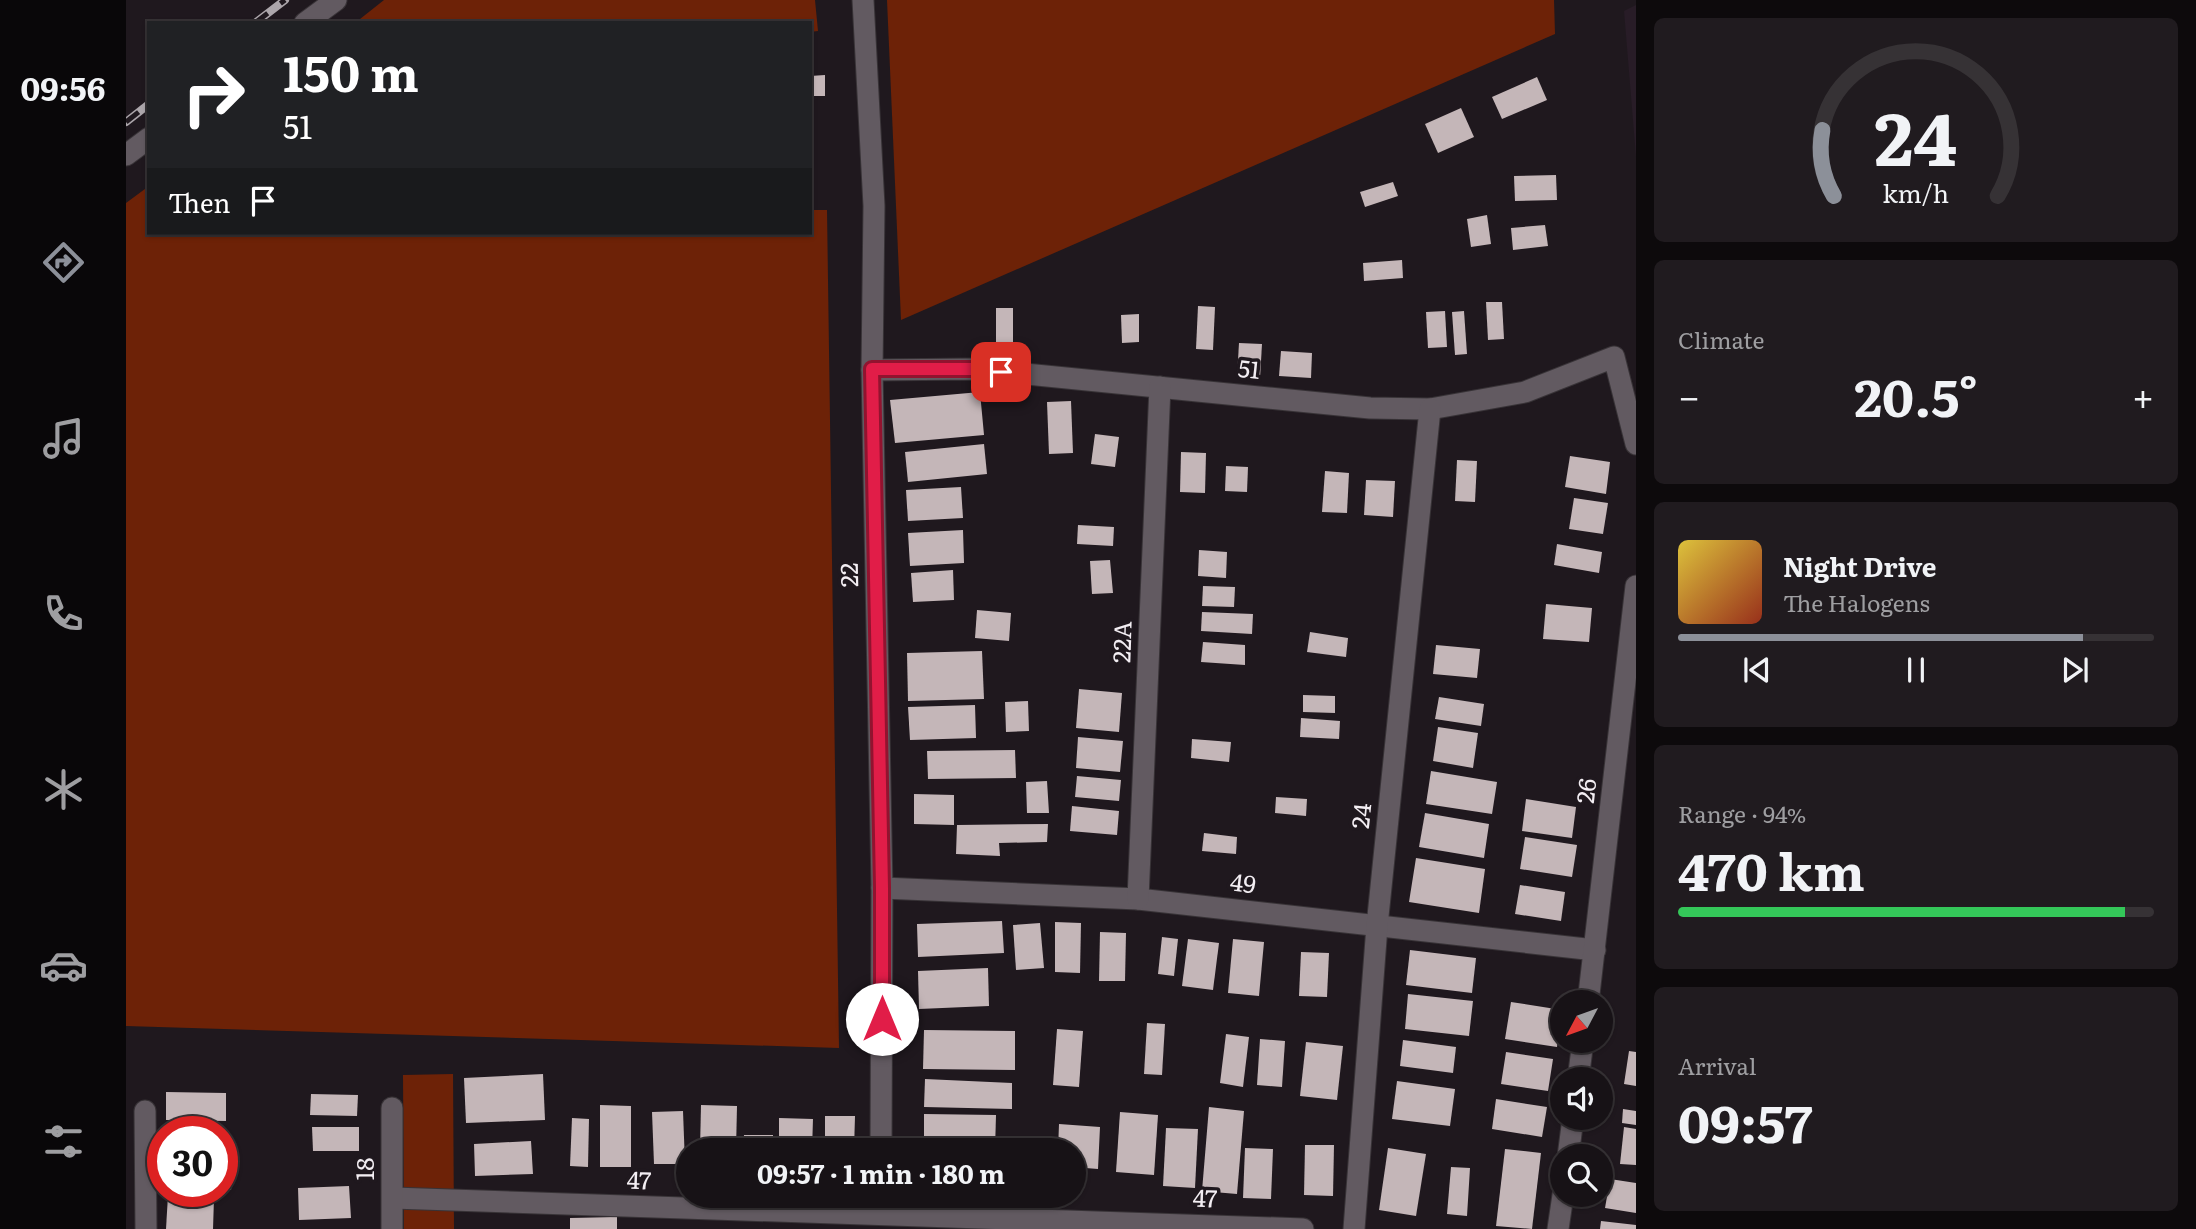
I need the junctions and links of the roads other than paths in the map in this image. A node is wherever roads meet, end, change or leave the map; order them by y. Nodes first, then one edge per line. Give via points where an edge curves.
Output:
1 (336, 0) edge
2 (863, 0) edge
3 (308, 21) edge
4 (147, 139) edge
5 (126, 155) edge
6 (872, 369) junction
7 (1160, 387) junction
8 (1430, 409) junction
9 (1636, 444) edge
10 (1636, 586) edge
11 (882, 888) junction
12 (1138, 899) junction
13 (1377, 926) junction
14 (1595, 950) junction
15 (1590, 990) edge
16 (393, 1108) dead end
17 (145, 1111) dead end
18 (881, 1138) edge
19 (393, 1198) junction
20 (1562, 1207) edge
21 (881, 1213) edge
22 (646, 1218) edge
23 (1226, 1228) edge
24 (146, 1229) edge
25 (392, 1229) edge
26 (1303, 1229) edge
27 (1354, 1229) edge
28 (1559, 1229) edge

1 - 3 street
2 - 6 street, 22 via 874,206
4 - 5 street
6 - 7 street, 51 via 975,369
6 - 11 street, 22
7 - 8 street, 51 via 1370,408
7 - 12 street, 22A
8 - 9 street, 51 via 1525,392 1615,358
8 - 13 street, 24
10 - 14 street, 26
11 - 12 street, 49
11 - 18 street, 22
12 - 13 street, 49
13 - 14 street, 49
13 - 27 street, 24
14 - 15 street, 26
16 - 19 street, 18
17 - 24 street
19 - 22 street, 47
19 - 25 street, 18
20 - 28 street
21 - 22 street, 47
21 - 23 street, 47
23 - 26 street, 47

